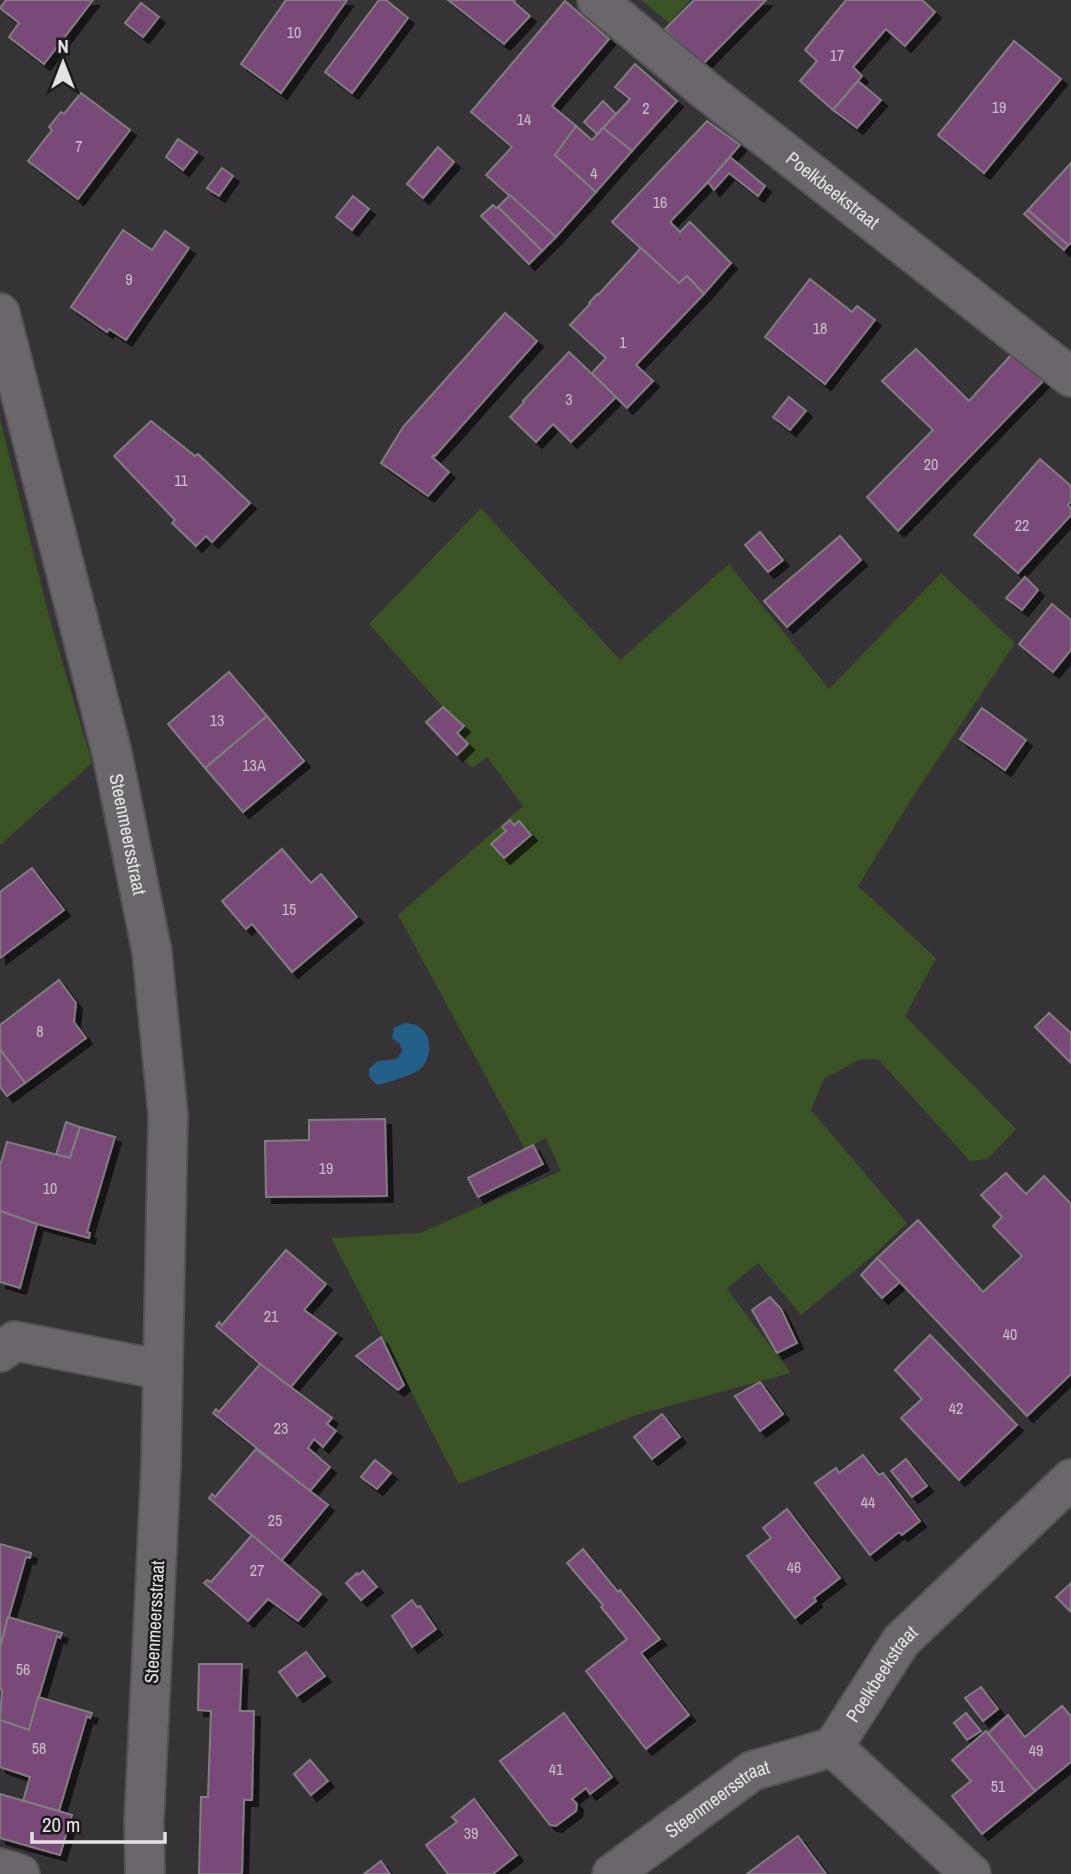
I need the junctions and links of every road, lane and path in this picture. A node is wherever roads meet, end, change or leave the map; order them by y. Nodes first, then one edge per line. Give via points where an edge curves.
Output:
1 (597, 0) edge
2 (0, 313) edge
3 (1071, 377) edge
4 (0, 1352) edge
5 (163, 1370) junction
6 (1071, 1479) edge
7 (833, 1747) junction
8 (0, 1868) edge
9 (20, 1874) edge
10 (145, 1874) edge
11 (612, 1874) edge
12 (971, 1874) edge

1 - 3 street, Poelkbeekstraat
2 - 5 street, Steenmeersstraat via 111,753 152,952 169,1115
4 - 5 street via 15,1342
5 - 10 street, Steenmeersstraat
6 - 7 street, Poelkbeekstraat via 901,1641
7 - 11 street, Steenmeersstraat via 751,1771
7 - 12 street
8 - 9 street

